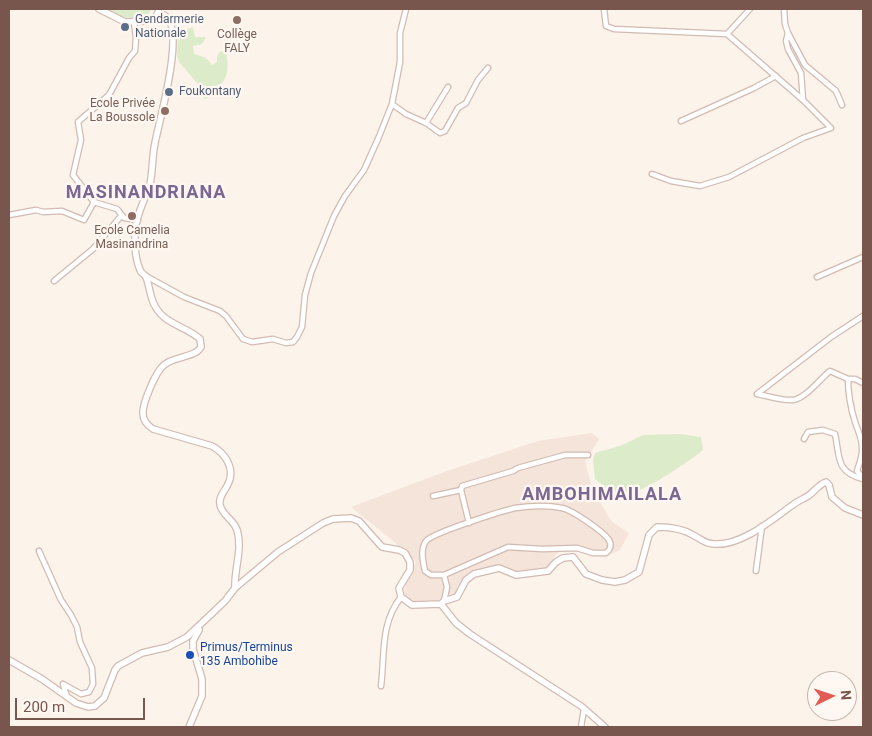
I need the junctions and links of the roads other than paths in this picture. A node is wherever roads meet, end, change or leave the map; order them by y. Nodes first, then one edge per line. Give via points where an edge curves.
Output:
1 (99, 9) edge
2 (160, 9) edge
3 (406, 9) edge
4 (604, 9) edge
5 (750, 9) edge
6 (784, 9) edge
7 (155, 17) junction
8 (134, 22) junction
9 (788, 33) junction
10 (727, 34) junction
11 (488, 68) dead end
12 (776, 76) junction
13 (448, 87) dead end
14 (803, 100) junction
15 (392, 104) junction
16 (842, 105) dead end
17 (681, 120) dead end
18 (426, 123) junction
19 (652, 174) dead end
20 (94, 202) junction
21 (9, 215) edge
22 (121, 216) junction
23 (138, 220) junction
24 (863, 257) edge
25 (146, 276) junction
26 (817, 277) dead end
27 (54, 281) dead end
28 (863, 316) edge
29 (848, 379) junction
30 (863, 383) edge
31 (804, 439) dead end
32 (588, 455) dead end
33 (863, 478) edge
34 (461, 490) junction
35 (433, 496) dead end
36 (863, 515) edge
37 (469, 523) junction
38 (762, 526) junction
39 (40, 551) dead end
40 (756, 571) dead end
41 (444, 575) junction
42 (235, 588) junction
43 (401, 597) junction
44 (442, 602) junction
45 (200, 626) junction
46 (9, 660) edge
47 (381, 686) dead end
48 (68, 698) junction
49 (584, 709) junction
50 (189, 727) edge
51 (581, 727) edge
52 (605, 727) edge

1 - 8 street via 121,20
2 - 7 street
3 - 15 street
4 - 10 street via 606,26 614,30
5 - 10 street
6 - 9 street
7 - 8 street
7 - 23 street via 164,15 171,22 172,59 151,178
8 - 20 street via 135,51 109,96 78,122 81,140 74,175
9 - 14 street via 788,49 801,73
9 - 16 street via 805,65 836,90
10 - 12 street
11 - 18 street via 445,131 440,133
12 - 14 street
12 - 17 street
13 - 18 street
14 - 19 street via 830,128 700,186
15 - 18 street
15 - 25 street via 364,170 334,216 311,273 302,327 293,342 243,339 220,311 184,297
20 - 21 street via 84,220 62,211 36,210
20 - 22 street via 117,209
22 - 23 street
22 - 27 street via 93,248
23 - 25 street via 135,244 141,272
24 - 26 street
25 - 42 street via 159,313 195,334 201,343 199,351 169,361 159,370 144,406 144,419 158,432 212,446 226,457 230,477 220,502 222,510 238,531
28 - 29 street via 757,394 790,401 808,392 830,371
29 - 30 street
29 - 33 street via 863,450 857,471
31 - 33 street via 808,432 824,430 835,434 838,457 844,469 854,477
32 - 34 street via 565,455 466,484
34 - 35 street
34 - 37 street
36 - 38 street via 845,508 832,497 830,485 826,482
37 - 41 street via 426,540 423,549 425,571 431,575
37 - 41 street via 516,508 562,508 576,514 601,533 611,546 606,553 577,548 508,547
38 - 40 street
38 - 44 street via 728,543 714,544 673,527 657,527 649,535 639,572 625,580 615,582 586,574 568,556 548,571 516,575 499,568 474,574 466,580 457,597
39 - 48 street via 61,600 77,627 92,668 93,684 89,692 81,694 64,684
41 - 44 street via 447,586
42 - 43 street via 278,552 323,523 351,518 359,521 382,547 399,550 408,557 410,570 399,588
42 - 45 street
43 - 44 street via 412,605
43 - 47 street via 385,628
44 - 49 street via 456,623 470,634
45 - 48 street via 175,644 142,653 118,666 99,704 88,707
45 - 50 street via 193,649 202,679 202,696
46 - 48 street
49 - 51 street
49 - 52 street

